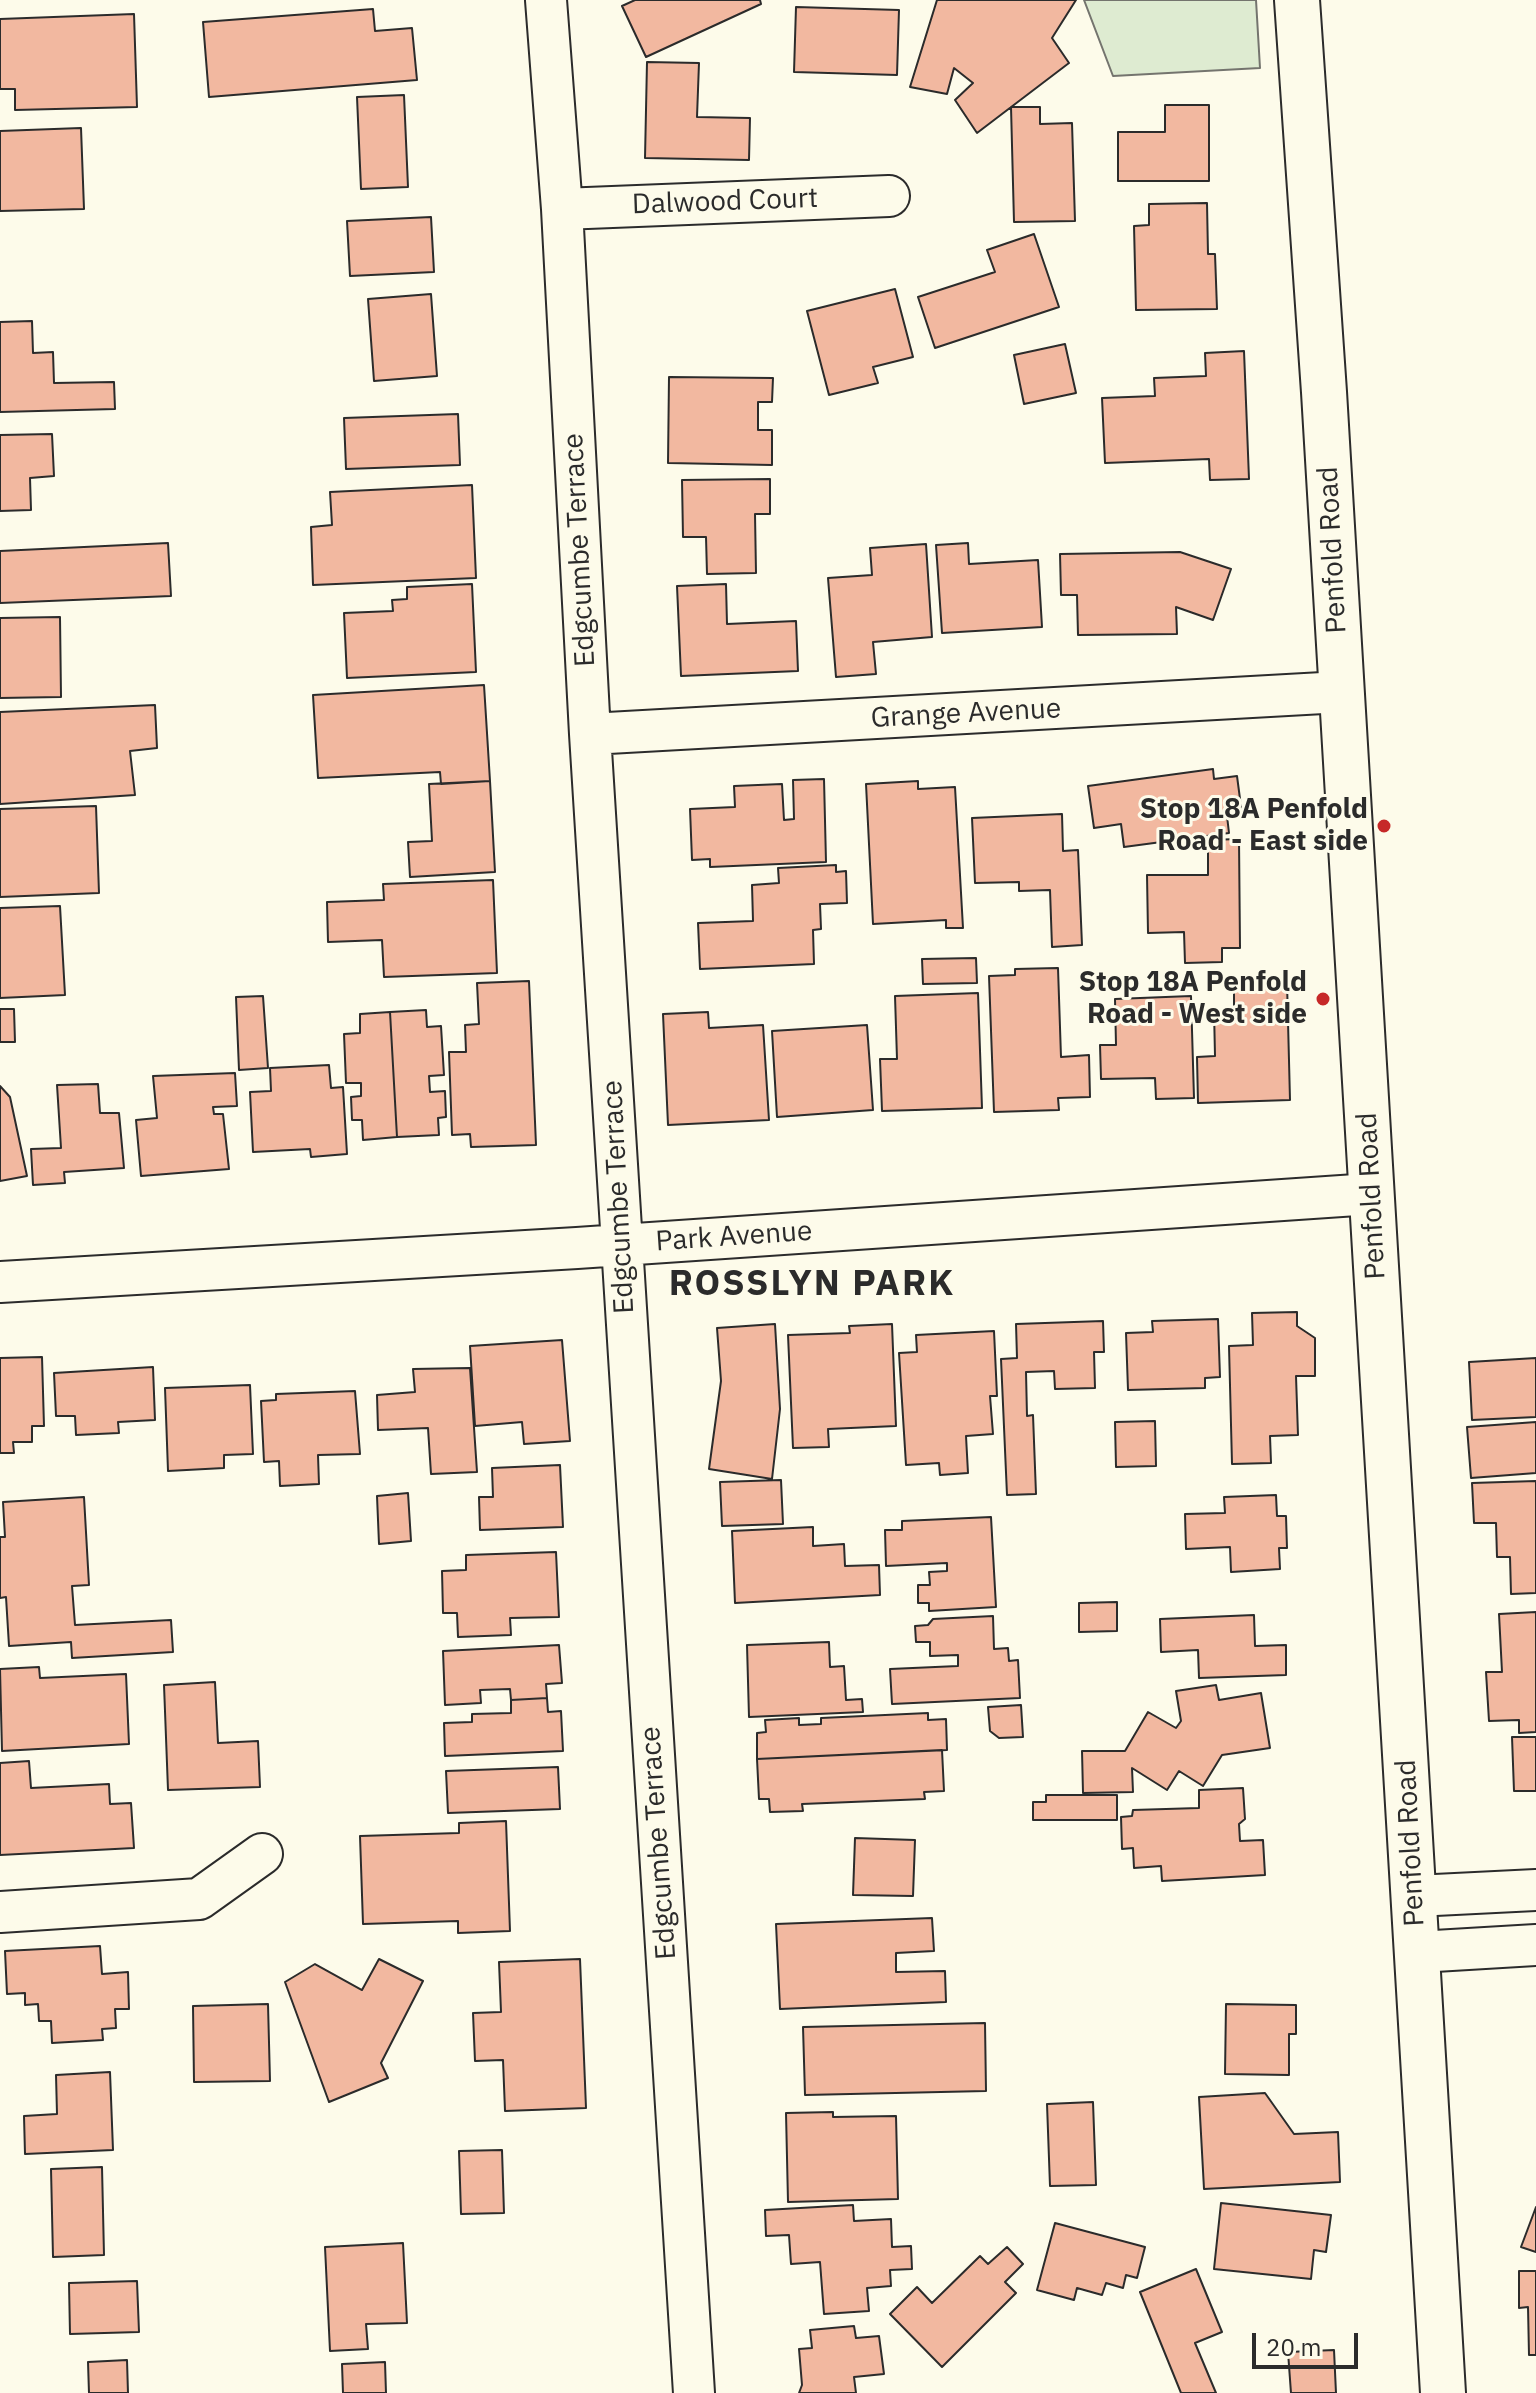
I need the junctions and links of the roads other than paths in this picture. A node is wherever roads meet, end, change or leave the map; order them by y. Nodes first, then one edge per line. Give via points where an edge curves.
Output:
1 (546, 0) edge
2 (1297, 0) edge
3 (889, 196) dead end
4 (562, 209) junction
5 (1341, 692) junction
6 (590, 734) junction
7 (1371, 1194) junction
8 (622, 1245) junction
9 (0, 1282) edge
10 (262, 1854) dead end
11 (1536, 1890) edge
12 (1415, 1896) junction
13 (0, 1912) edge
14 (1536, 1945) edge
15 (1418, 1952) junction
16 (694, 2393) edge
17 (1443, 2393) edge

1 - 4 street, Edgcumbe Terrace
2 - 5 main road, Penfold Road
3 - 4 street, Dalwood Court
4 - 6 street, Edgcumbe Terrace
5 - 6 street, Grange Avenue
5 - 7 main road, Penfold Road
6 - 8 street, Edgcumbe Terrace
7 - 8 street, Park Avenue
7 - 12 main road, Penfold Road
8 - 9 street, Park Avenue
8 - 16 street, Edgcumbe Terrace
10 - 13 street via 199,1899
11 - 12 street
12 - 15 main road, Penfold Road
14 - 15 street
15 - 17 main road, Penfold Road

